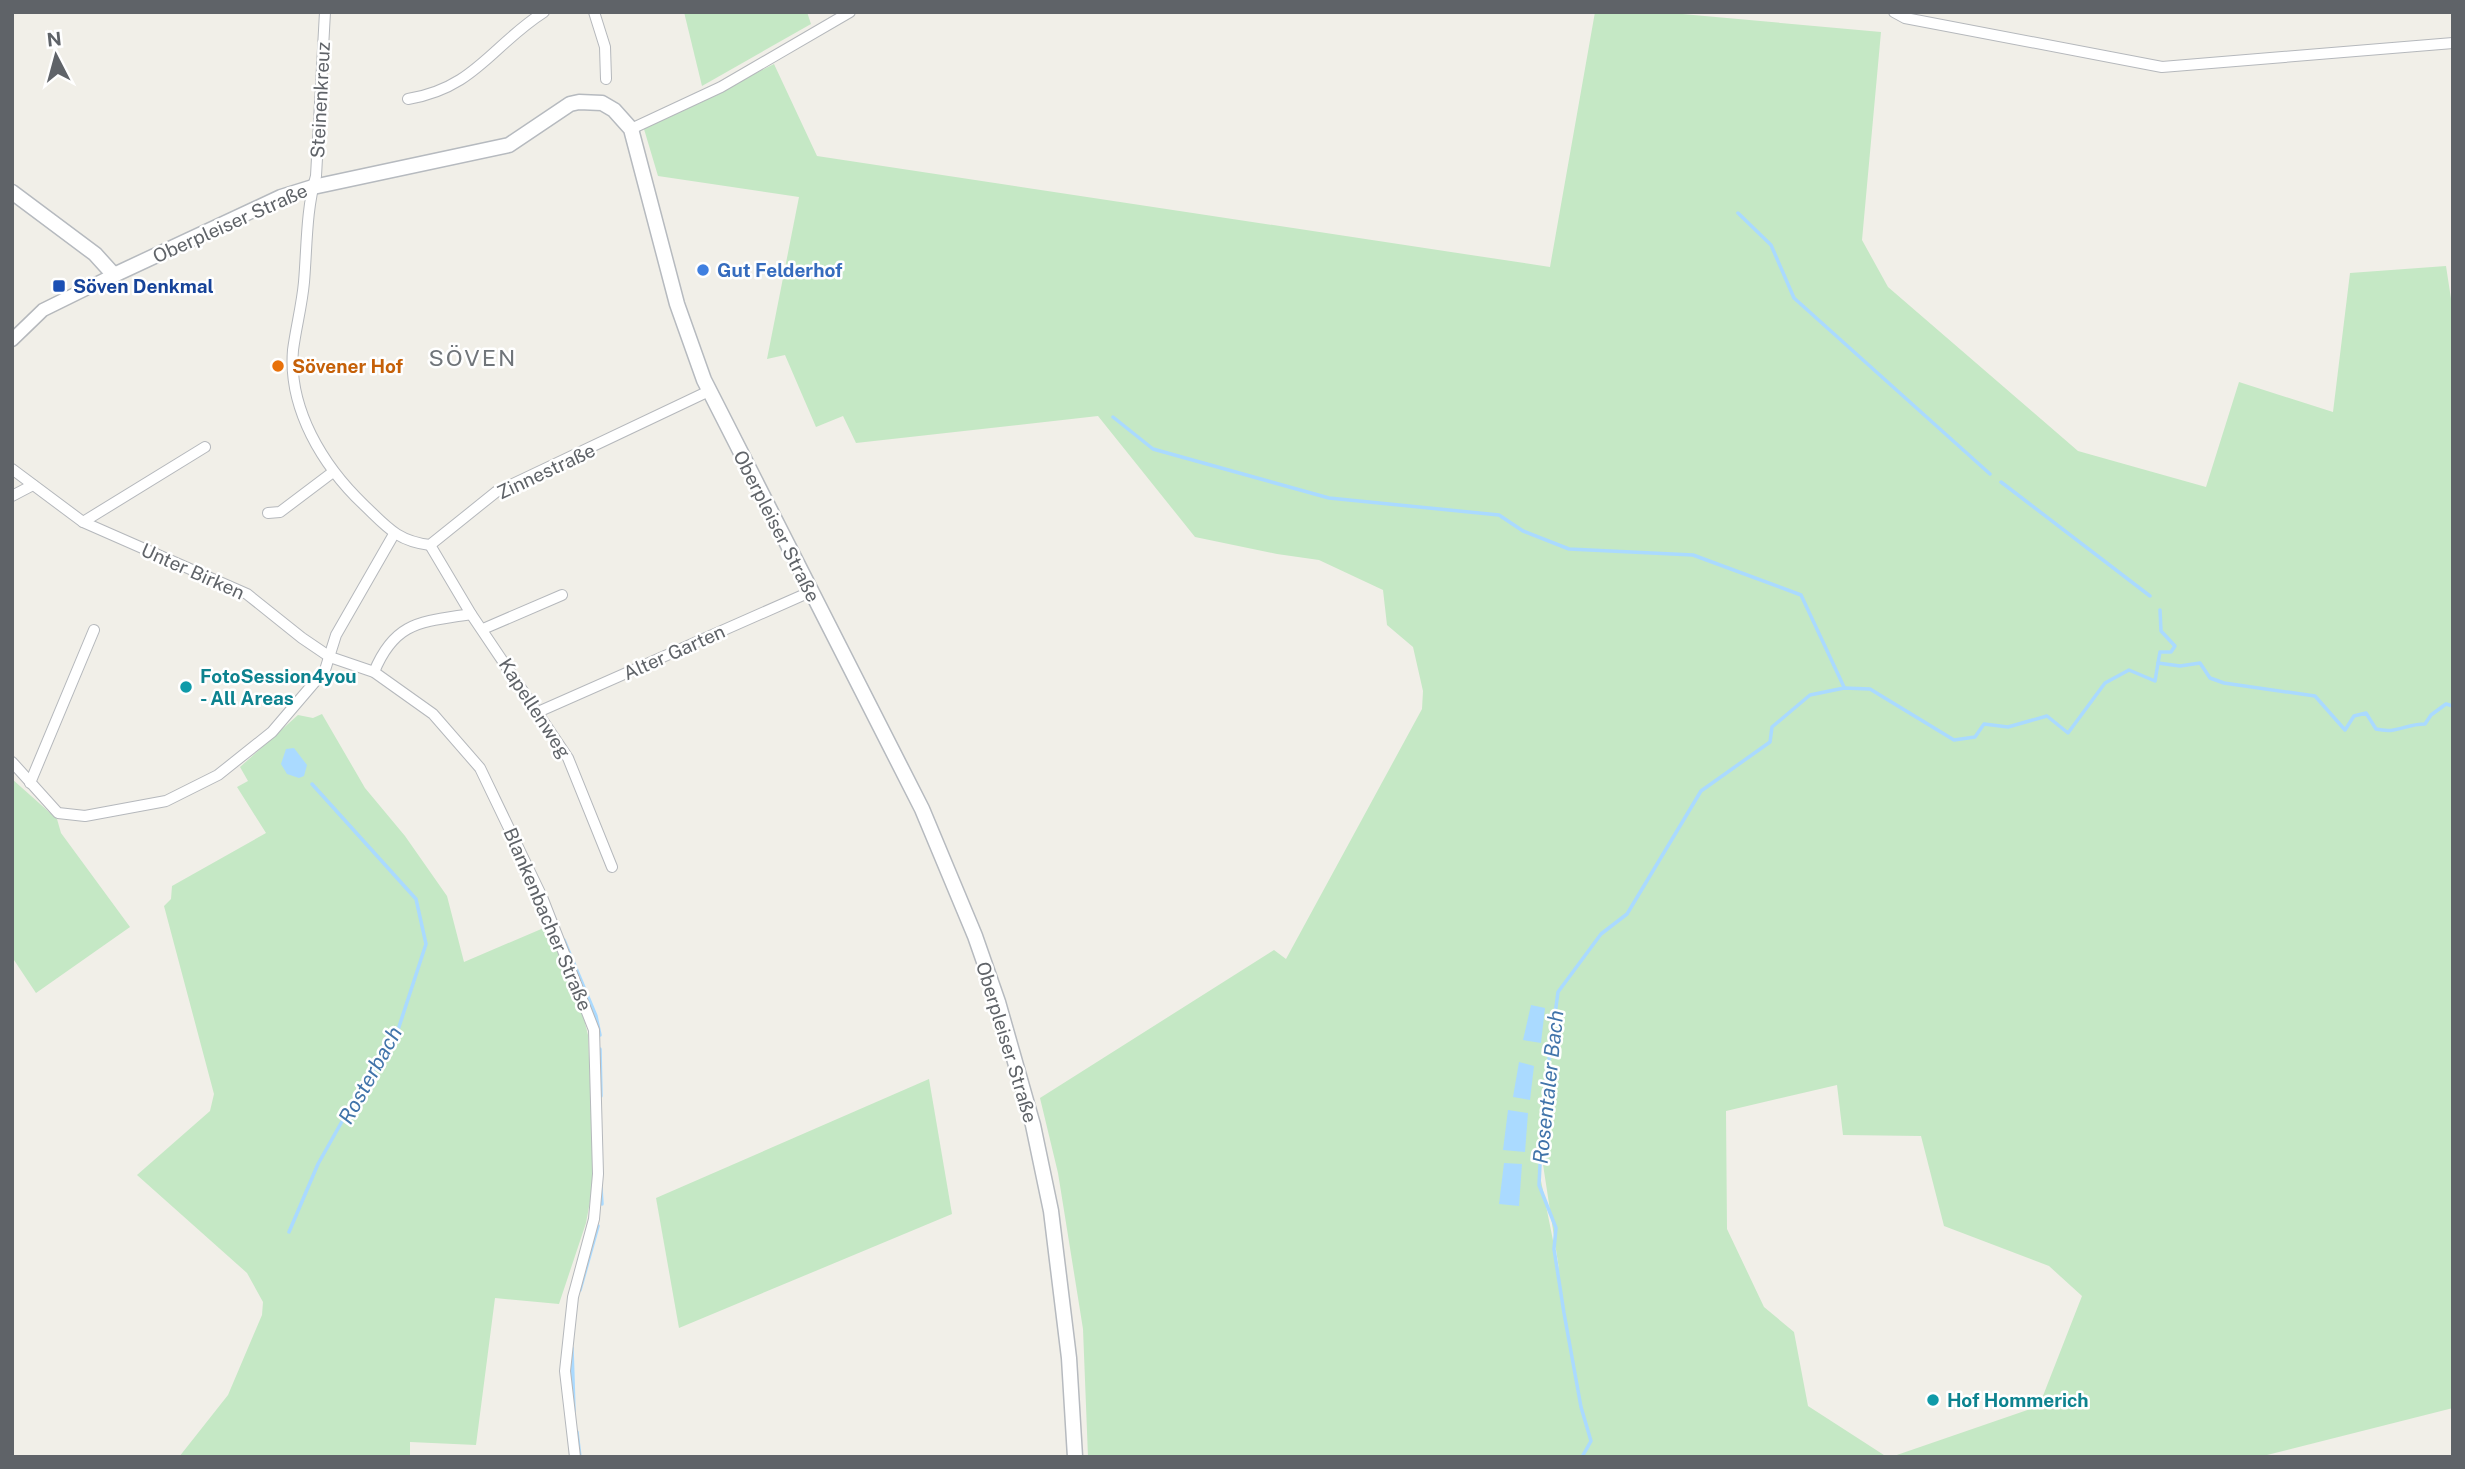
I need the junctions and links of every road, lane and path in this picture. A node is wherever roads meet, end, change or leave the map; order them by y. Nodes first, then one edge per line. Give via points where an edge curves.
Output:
1 (325, 12) edge
2 (544, 12) edge
3 (594, 12) edge
4 (849, 12) edge
5 (1894, 12) edge
6 (2453, 43) edge
7 (606, 79) dead end
8 (408, 99) dead end
9 (631, 129) junction
10 (313, 187) junction
11 (12, 192) edge
12 (114, 275) junction
13 (12, 340) edge
14 (709, 391) junction
15 (205, 447) dead end
16 (12, 469) edge
17 (333, 472) junction
18 (33, 485) junction
19 (12, 496) edge
20 (268, 513) dead end
21 (83, 522) junction
22 (394, 534) junction
23 (430, 545) junction
24 (810, 592) junction
25 (562, 595) dead end
26 (471, 614) junction
27 (484, 629) junction
28 (94, 630) dead end
29 (330, 657) junction
30 (374, 672) junction
31 (538, 712) junction
32 (12, 762) edge
33 (30, 783) junction
34 (612, 867) dead end
35 (575, 1457) edge
36 (1075, 1457) edge

1 - 10 street, Steinenkreuz
2 - 8 street via 465,79
3 - 7 street via 605,47
4 - 9 street via 721,87
5 - 6 street via 1905,18 2162,67
9 - 10 main road, Oberpleiser Straße via 602,103 579,102 509,145
9 - 14 main road, Oberpleiser Straße via 677,304
10 - 12 main road, Oberpleiser Straße via 281,197
10 - 17 street via 303,300 293,351 294,381 310,433
11 - 12 main road via 95,254
12 - 13 street via 43,310
14 - 23 street, Zinnestraße via 496,492
14 - 24 main road, Oberpleiser Straße
15 - 21 street
16 - 18 street, Unter Birken
17 - 20 street via 279,512
17 - 22 street
18 - 19 street
18 - 21 street, Unter Birken
21 - 29 street, Unter Birken via 247,594
22 - 23 street via 410,543
22 - 29 street via 336,635
23 - 26 street, Kapellenweg
24 - 31 street, Alter Garten
24 - 36 main road, Oberpleiser Straße via 891,745 949,870 1017,1064 1051,1210 1069,1358
25 - 27 street
26 - 27 street, Kapellenweg
26 - 30 street via 406,628 390,639
27 - 31 street, Kapellenweg
28 - 33 street
29 - 30 street, Blankenbacher Straße
29 - 33 street via 296,707 262,741 218,775 166,801 85,816 58,813
30 - 35 street, Blankenbacher Straße via 433,714 480,768 542,897 594,1030 598,1174 594,1219 573,1297 565,1371
31 - 34 street, Kapellenweg via 568,758
32 - 33 street

